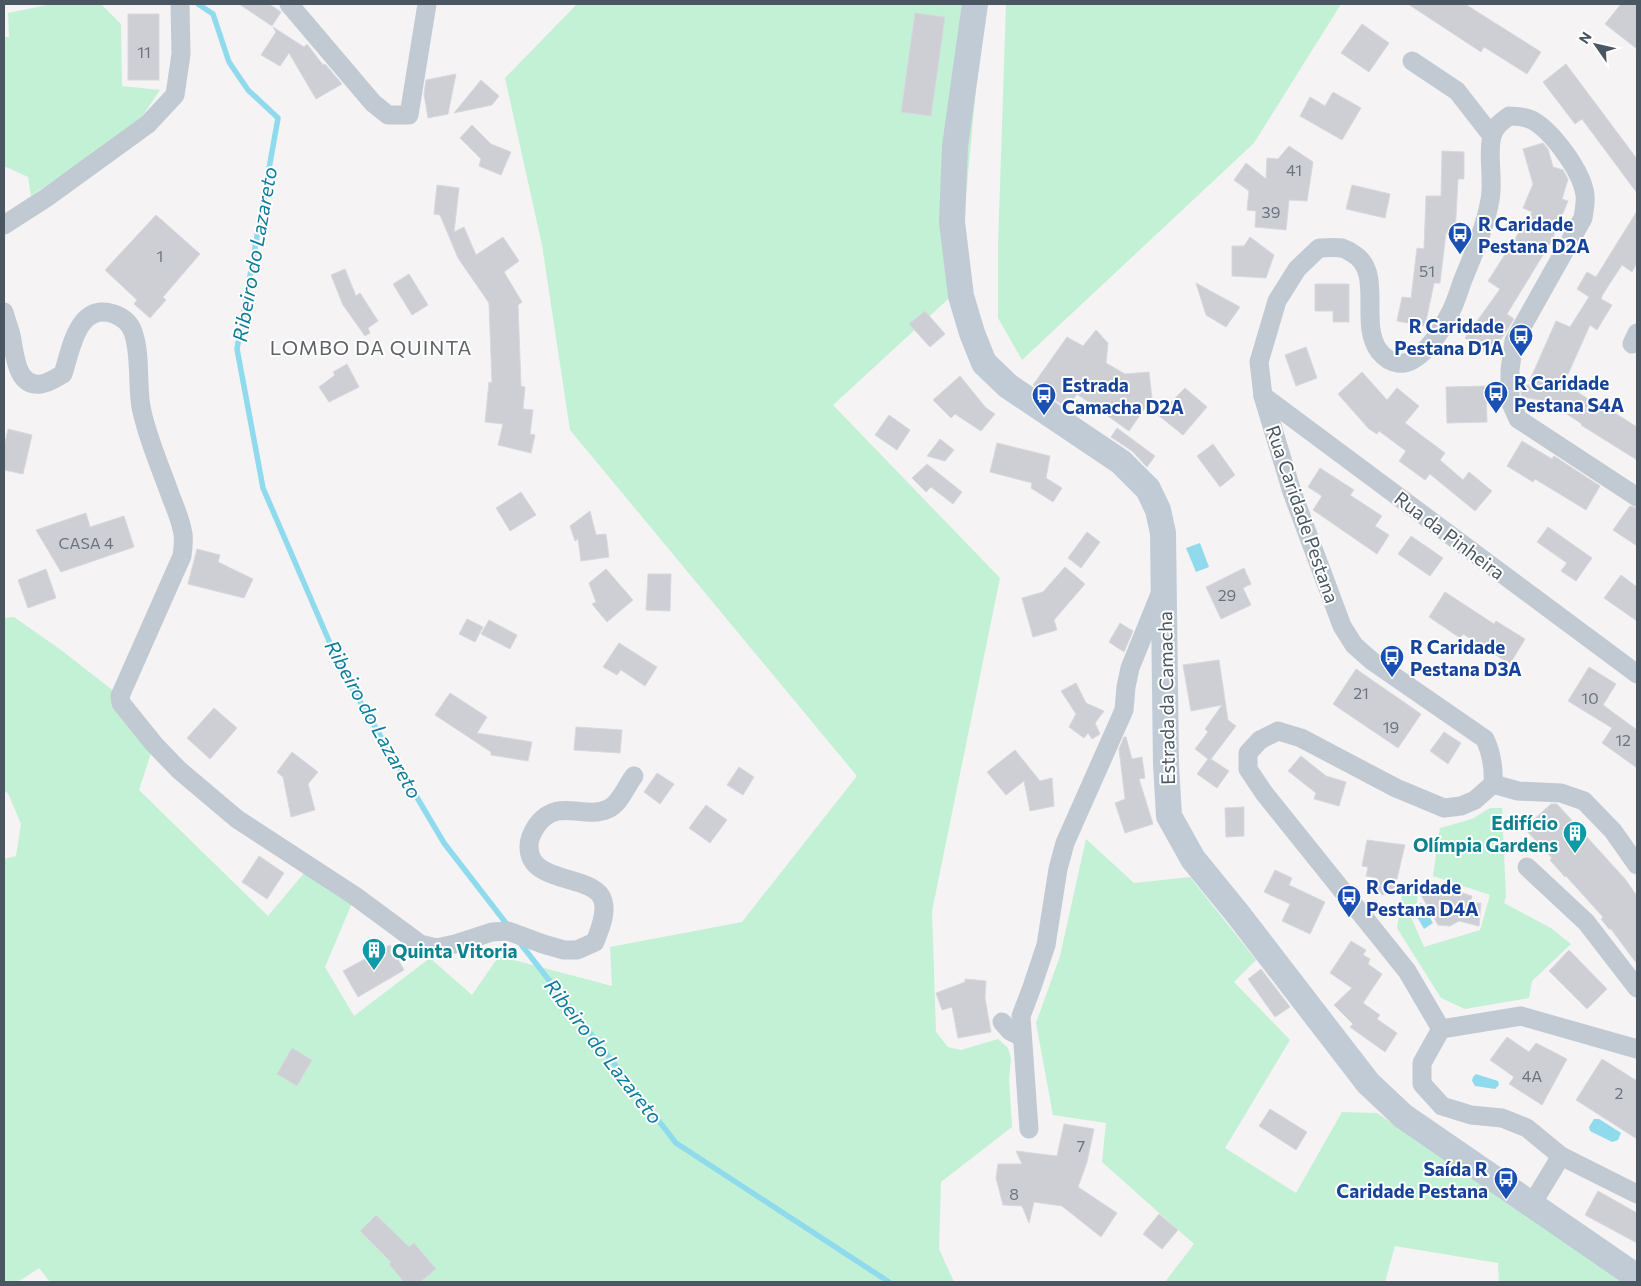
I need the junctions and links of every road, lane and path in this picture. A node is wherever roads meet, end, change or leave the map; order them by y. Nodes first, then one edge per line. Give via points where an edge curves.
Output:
1 (289, 4) edge
2 (427, 4) edge
3 (975, 4) edge
4 (180, 5) edge
5 (1412, 61) dead end
6 (1492, 136) junction
7 (4, 225) edge
8 (4, 312) edge
9 (1263, 396) junction
10 (1637, 497) edge
11 (1164, 584) junction
12 (1637, 674) edge
13 (634, 776) dead end
14 (1493, 784) junction
15 (1637, 865) edge
16 (1527, 866) dead end
17 (1637, 988) edge
18 (1002, 1022) dead end
19 (1441, 1029) junction
20 (1022, 1037) junction
21 (1637, 1049) edge
22 (1029, 1129) dead end
23 (1561, 1156) junction
24 (1637, 1194) edge
25 (1532, 1204) junction
26 (1637, 1277) edge

1 - 2 street via 373,102 388,115 409,115
3 - 11 street, Estrada da Camacha via 955,146 952,222 961,296 972,333 984,363 1008,386 1121,462 1148,489 1158,510 1163,533
4 - 7 street via 181,54 175,95 148,124
5 - 6 street via 1457,91
6 - 9 street, Rua Caridade Pestana via 1491,199 1479,240 1448,317 1426,349 1411,362 1398,363 1383,356 1370,332 1370,288 1366,268 1358,257 1343,248 1319,248 1297,269 1277,302 1259,362
6 - 10 street via 1497,125 1509,116 1541,126 1571,160 1586,196 1583,218 1514,341 1510,401 1518,420
8 - 13 street via 16,364 28,381 39,384 63,374 74,337 84,321 95,313 117,315 132,329 141,407 183,535 182,556 120,696 120,703 179,770 237,819 355,896 420,944 436,948 492,932 508,931 564,950 577,950 595,942 601,927 603,902 597,891 555,876 531,858 529,845 533,831 542,818 555,811 608,809 618,801
9 - 12 street, Rua da Pinheira
9 - 14 street, Rua Caridade Pestana via 1292,492 1342,626 1354,645 1372,661 1485,739 1494,765
11 - 20 street via 1130,668 1124,710 1065,843 1046,944 1021,1016
11 - 25 street, Estrada da Camacha via 1169,816 1193,859 1368,1083 1403,1116
14 - 15 street via 1518,791 1561,793 1584,802 1613,831
14 - 19 street via 1475,800 1444,808 1396,788 1301,738 1278,731 1260,740 1248,753 1248,769 1264,793 1407,971
16 - 17 street via 1586,922
18 - 20 street
19 - 21 street via 1521,1016
19 - 23 street via 1422,1063 1422,1084 1442,1106 1471,1115 1502,1118 1527,1128
20 - 22 street
23 - 24 street
23 - 25 street
25 - 26 street, Estrada da Camacha

